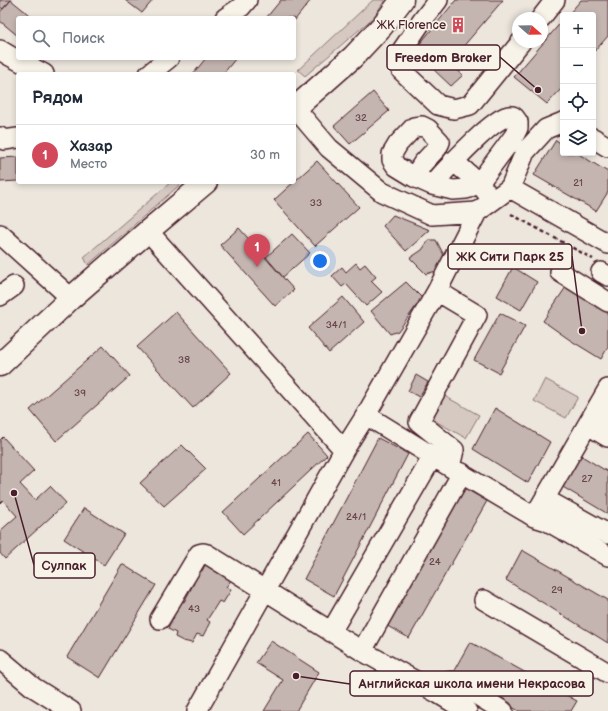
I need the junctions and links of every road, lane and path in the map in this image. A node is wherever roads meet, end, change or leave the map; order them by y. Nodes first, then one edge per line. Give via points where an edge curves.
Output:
1 (247, 0) edge
2 (402, 0) edge
3 (438, 0) edge
4 (555, 0) edge
5 (546, 12) edge
6 (229, 16) edge
7 (516, 48) edge
8 (0, 50) edge
9 (16, 59) edge
10 (18, 60) edge
11 (166, 60) edge
12 (40, 72) edge
13 (152, 72) edge
14 (296, 107) edge
15 (296, 111) edge
16 (560, 123) edge
17 (0, 137) edge
18 (16, 138) edge
19 (596, 140) edge
20 (608, 147) edge
21 (453, 161) junction
22 (414, 177) dead end
23 (479, 183) junction
24 (204, 184) edge
25 (432, 184) junction
26 (510, 188) junction
27 (493, 200) junction
28 (477, 212) junction
29 (511, 214) dead end
30 (148, 231) junction
31 (0, 234) edge
32 (608, 244) edge
33 (601, 269) edge
34 (560, 272) dead end
35 (437, 291) junction
36 (71, 298) junction
37 (608, 302) edge
38 (0, 365) edge
39 (608, 389) edge
40 (366, 415) junction
41 (608, 415) edge
42 (608, 438) edge
43 (344, 450) junction
44 (433, 456) junction
45 (456, 470) junction
46 (540, 519) junction
47 (608, 534) edge
48 (608, 556) edge
49 (265, 591) junction
50 (484, 600) dead end
51 (160, 619) dead end
52 (331, 632) junction
53 (362, 651) junction
54 (0, 659) edge
55 (608, 673) edge
56 (440, 694) junction
57 (71, 711) edge
58 (197, 711) edge
59 (467, 711) edge
60 (503, 711) edge

1 - 6 street
2 - 14 main road via 353,57
3 - 7 street via 398,56 401,70 438,104 454,109 470,105
4 - 5 street
8 - 9 street
10 - 12 street
11 - 13 street
15 - 28 street via 329,148 382,192 432,215
16 - 26 street via 546,129 525,152
17 - 18 street via 4,140
19 - 20 street
21 - 23 street
21 - 23 street via 485,131 506,116 514,117 518,122 518,128 514,136
21 - 25 street
22 - 25 street
23 - 25 street via 466,189 453,190
23 - 27 street
24 - 30 main road
26 - 27 street
26 - 32 street
27 - 28 street
28 - 35 street
29 - 33 path
30 - 36 main road
30 - 43 street
31 - 36 street
34 - 37 street
35 - 40 street
35 - 45 street via 477,315 419,422 454,450
36 - 38 main road
39 - 46 street
40 - 43 street
40 - 44 street
41 - 42 street via 598,431
43 - 49 street
44 - 45 street
44 - 52 street
45 - 46 street
45 - 53 street
46 - 47 street via 554,504
46 - 48 street
49 - 51 street via 207,554 199,554
49 - 52 street
49 - 58 street
50 - 55 street
52 - 53 street
53 - 56 street
54 - 57 street via 33,687
56 - 59 street
56 - 60 street via 444,685 452,681

